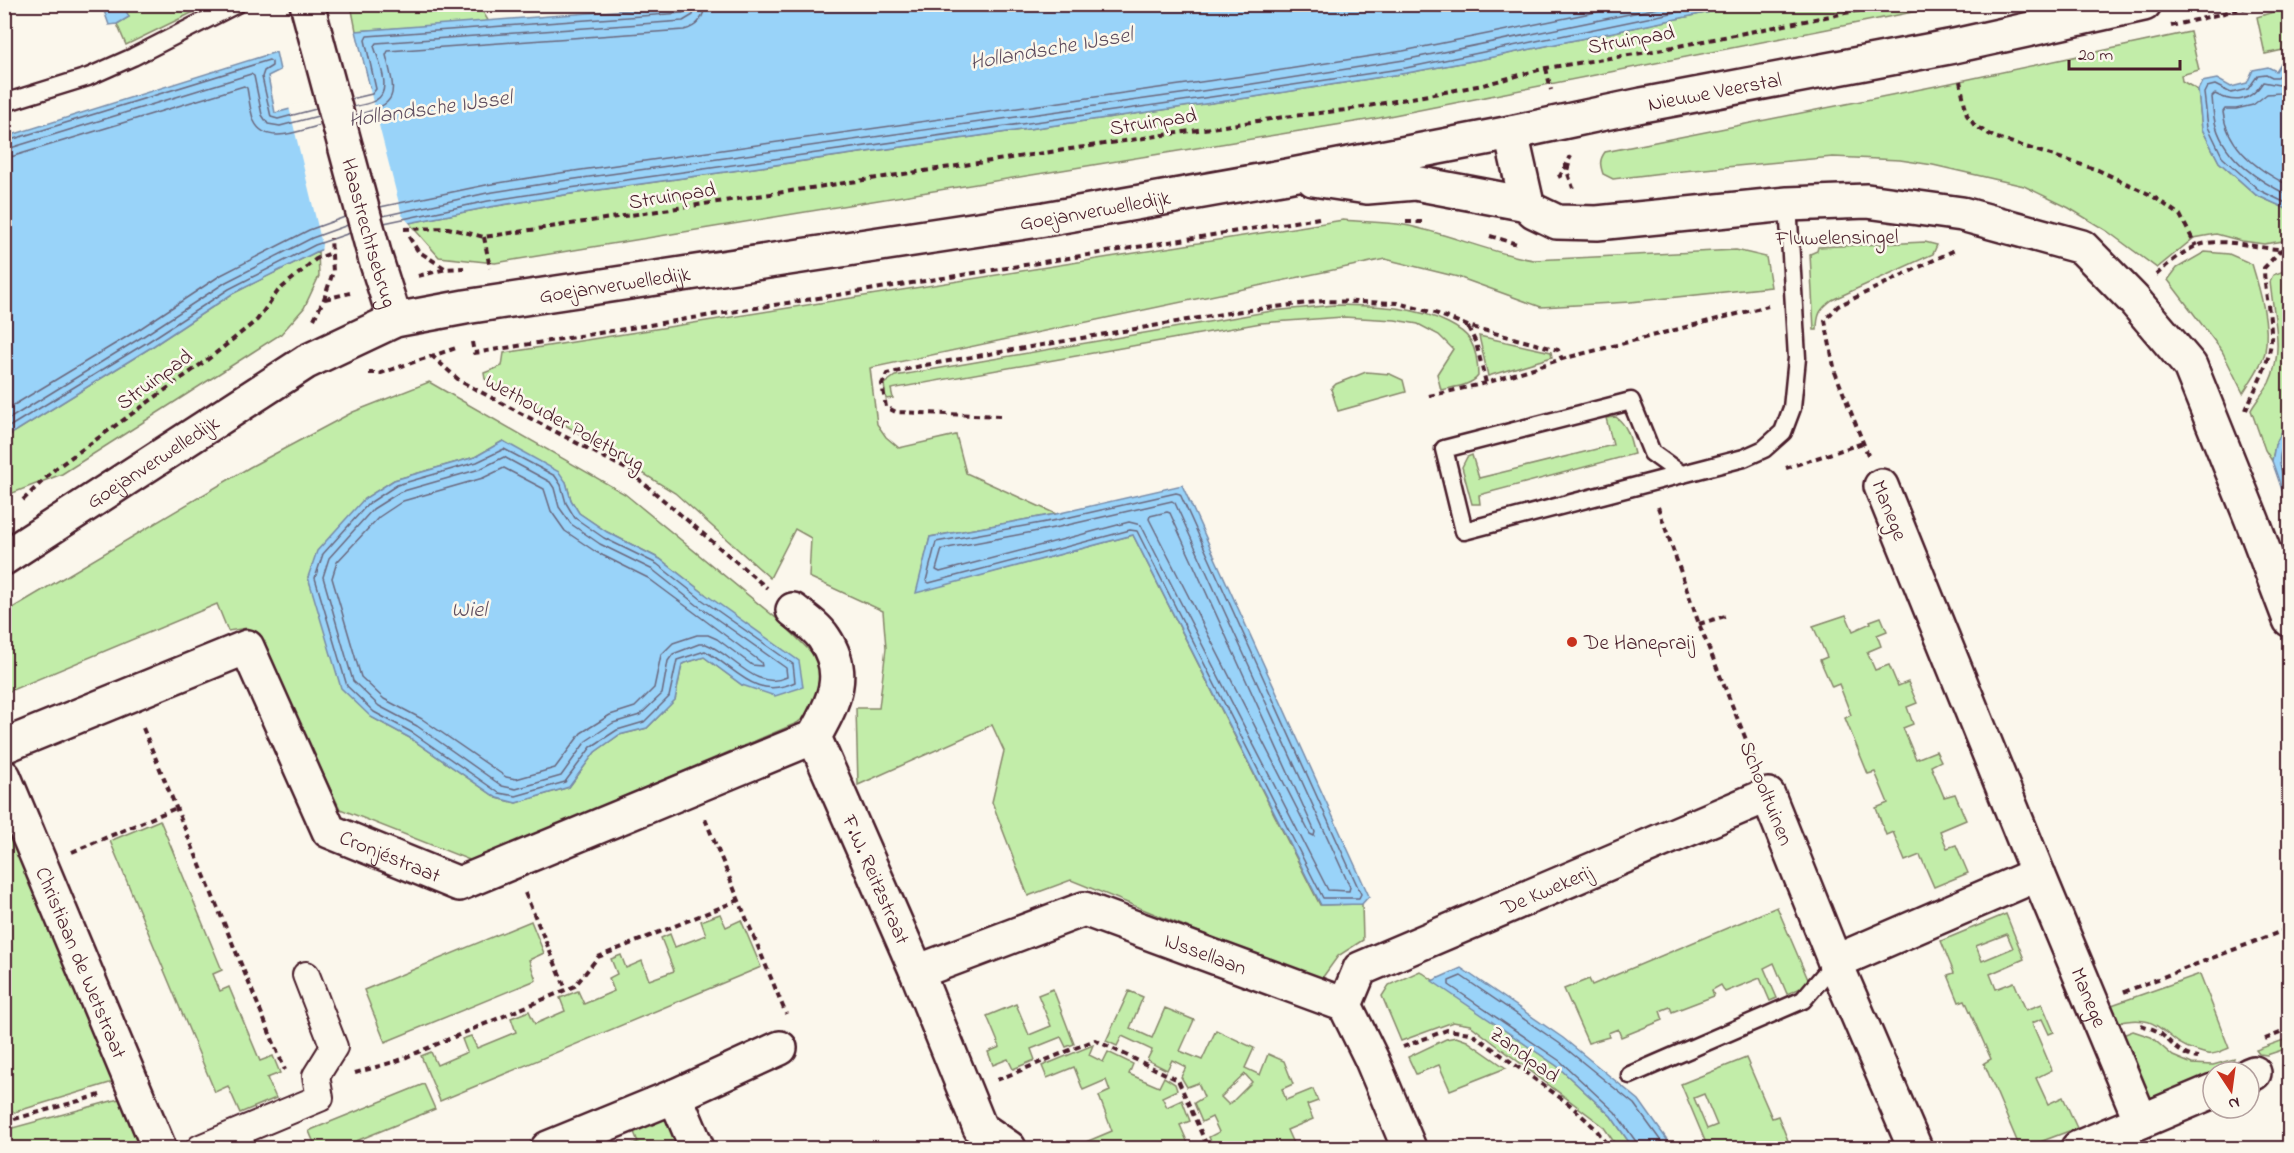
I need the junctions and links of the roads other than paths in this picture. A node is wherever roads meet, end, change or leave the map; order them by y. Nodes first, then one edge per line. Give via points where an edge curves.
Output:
1 (237, 4) edge
2 (2144, 4) edge
3 (309, 15) edge
4 (4, 103) edge
5 (1511, 133) junction
6 (1287, 176) junction
7 (1525, 196) junction
8 (1788, 204) junction
9 (395, 320) junction
10 (1682, 474) junction
11 (1881, 486) road end
12 (5, 555) edge
13 (793, 610) road end
14 (2289, 620) edge
15 (814, 737) junction
16 (4, 746) edge
17 (4, 777) edge
18 (1768, 795) joint
19 (2038, 874) junction
20 (1835, 962) junction
21 (917, 972) junction
22 (306, 975) dead end
23 (1345, 1005) junction
24 (780, 1048) road end
25 (1630, 1075) dead end
26 (2201, 1095) edge
27 (675, 1096) junction
28 (2141, 1121) junction
29 (159, 1149) edge
30 (200, 1149) edge
31 (548, 1149) edge
32 (697, 1149) edge
33 (1009, 1149) edge
34 (1409, 1149) edge
35 (1915, 1149) edge
36 (2078, 1149) edge

1 - 4 lane via 88,77
2 - 5 street, Nieuwe Veerstal via 1954,46
3 - 9 street, Haastrechtsebrug
5 - 6 street, Nieuwe Veerstal
5 - 7 street
6 - 7 street via 1367,187 1415,183
6 - 9 street, Goejanverwelledijk via 1045,219
7 - 8 street, Fluwelensingel via 1534,211 1557,222 1597,223
8 - 10 lane via 1797,358 1792,408 1783,432 1764,449 1744,458
8 - 14 street, Fluwelensingel via 1867,201 1962,214 2082,247 2133,298 2190,366
9 - 12 street, Goejanverwelledijk via 306,362
10 - 10 lane via 1464,531 1444,449 1631,401 1652,453
11 - 19 street, Manege
13 - 15 street via 823,637 838,666 836,690
15 - 16 street, Cronjéstraat via 459,884 329,831 247,646
15 - 21 street, F.W. Reitzstraat
17 - 29 street, Christiaan de Wetstraat
18 - 20 street, Schooltuinen
18 - 23 street, De Kwekerij via 1360,969
19 - 20 street
19 - 28 street, Manege
20 - 25 lane via 1803,1000
20 - 35 street, Schooltuinen
21 - 23 street, IJssellaan via 1084,909
21 - 33 street, F.W. Reitzstraat via 980,1128
22 - 30 street via 334,1047 316,1076 320,1098
23 - 34 street
24 - 27 street
26 - 28 street
27 - 31 street
27 - 32 street
28 - 36 street

